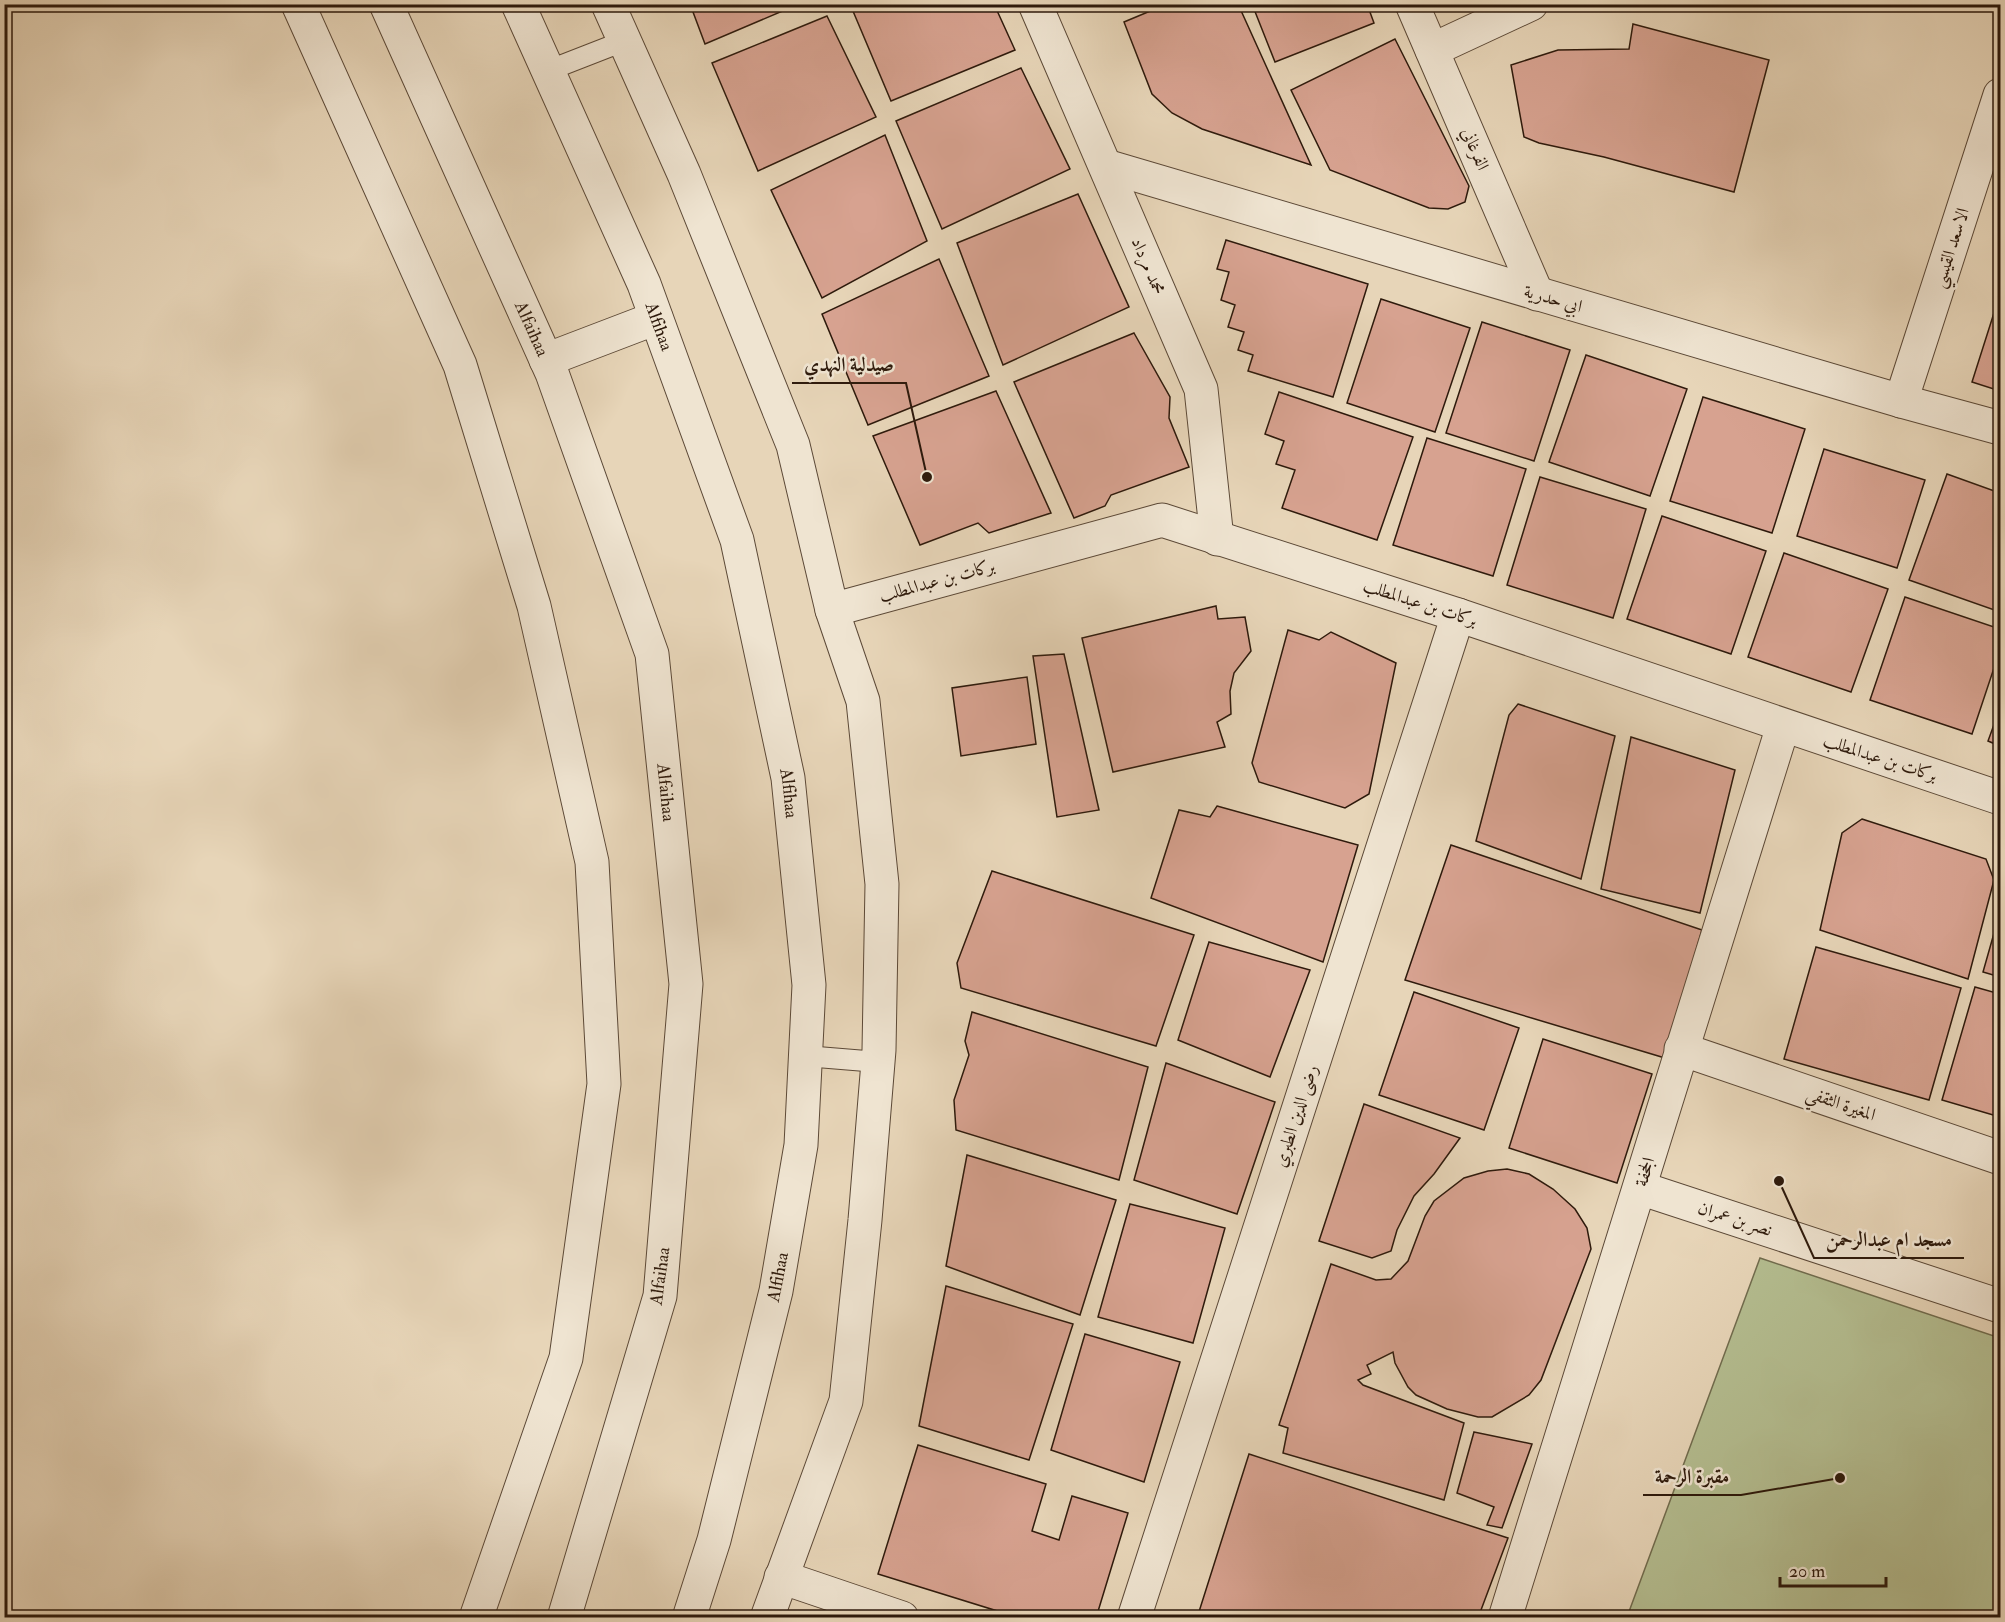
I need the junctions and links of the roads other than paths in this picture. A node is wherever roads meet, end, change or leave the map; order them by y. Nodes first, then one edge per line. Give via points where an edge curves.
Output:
1 (298, 4) edge
2 (386, 4) edge
3 (518, 4) edge
4 (608, 4) edge
5 (1035, 4) edge
6 (1412, 4) edge
7 (1531, 4) edge
8 (624, 41) junction
9 (1432, 50) junction
10 (547, 71) junction
11 (2001, 95) edge
12 (1106, 166) junction
13 (1537, 294) junction
14 (656, 318) junction
15 (546, 360) junction
16 (1901, 401) junction
17 (2001, 429) edge
18 (1217, 539) junction
19 (832, 610) junction
20 (1458, 615) junction
21 (1783, 726) junction
22 (2001, 798) edge
23 (1681, 1049) junction
24 (805, 1056) junction
25 (878, 1062) junction
26 (2001, 1158) edge
27 (1640, 1188) junction
28 (2001, 1306) edge
29 (781, 1577) junction
30 (476, 1617) edge
31 (564, 1617) edge
32 (689, 1617) edge
33 (770, 1617) edge
34 (902, 1617) edge
35 (1134, 1617) edge
36 (1505, 1617) edge

1 - 30 street via 460,365 534,606 592,862 604,1084 566,1358
2 - 15 street, Alfaihaa
3 - 10 street, Alfihaa
4 - 8 street
5 - 12 street, محمد مرداد
6 - 9 street, الفرغاني
7 - 9 street
8 - 10 lane
8 - 19 street via 684,174 793,445
9 - 13 street, الفرغاني
10 - 14 street, Alfihaa
11 - 16 street, الاسعد القيسي
12 - 13 street, ابي حدرية
12 - 18 street, محمد مرداد via 1201,389
13 - 16 street, ابي حدرية
14 - 15 street
14 - 24 street, Alfihaa via 737,540 788,778 809,985
15 - 31 street, Alfaihaa via 652,654 686,984 660,1296
16 - 17 street, ابي حدرية
18 - 19 street, بركات بن عبدالمطلب via 1162,520
18 - 20 street, بركات بن عبدالمطلب
19 - 25 street via 863,701 882,884
20 - 21 street, بركات بن عبدالمطلب
20 - 35 street, رضى الدين الطبري
21 - 22 street, بركات بن عبدالمطلب
21 - 23 street, الجحفة
23 - 26 street, المغيرة الثقفي
23 - 27 street, الجحفة
24 - 25 lane
24 - 32 street, Alfihaa via 801,1145 776,1291 714,1540
25 - 29 street via 846,1401
27 - 28 street, نصر بن عمران
27 - 36 street, الجحفة
29 - 33 street
29 - 34 street

